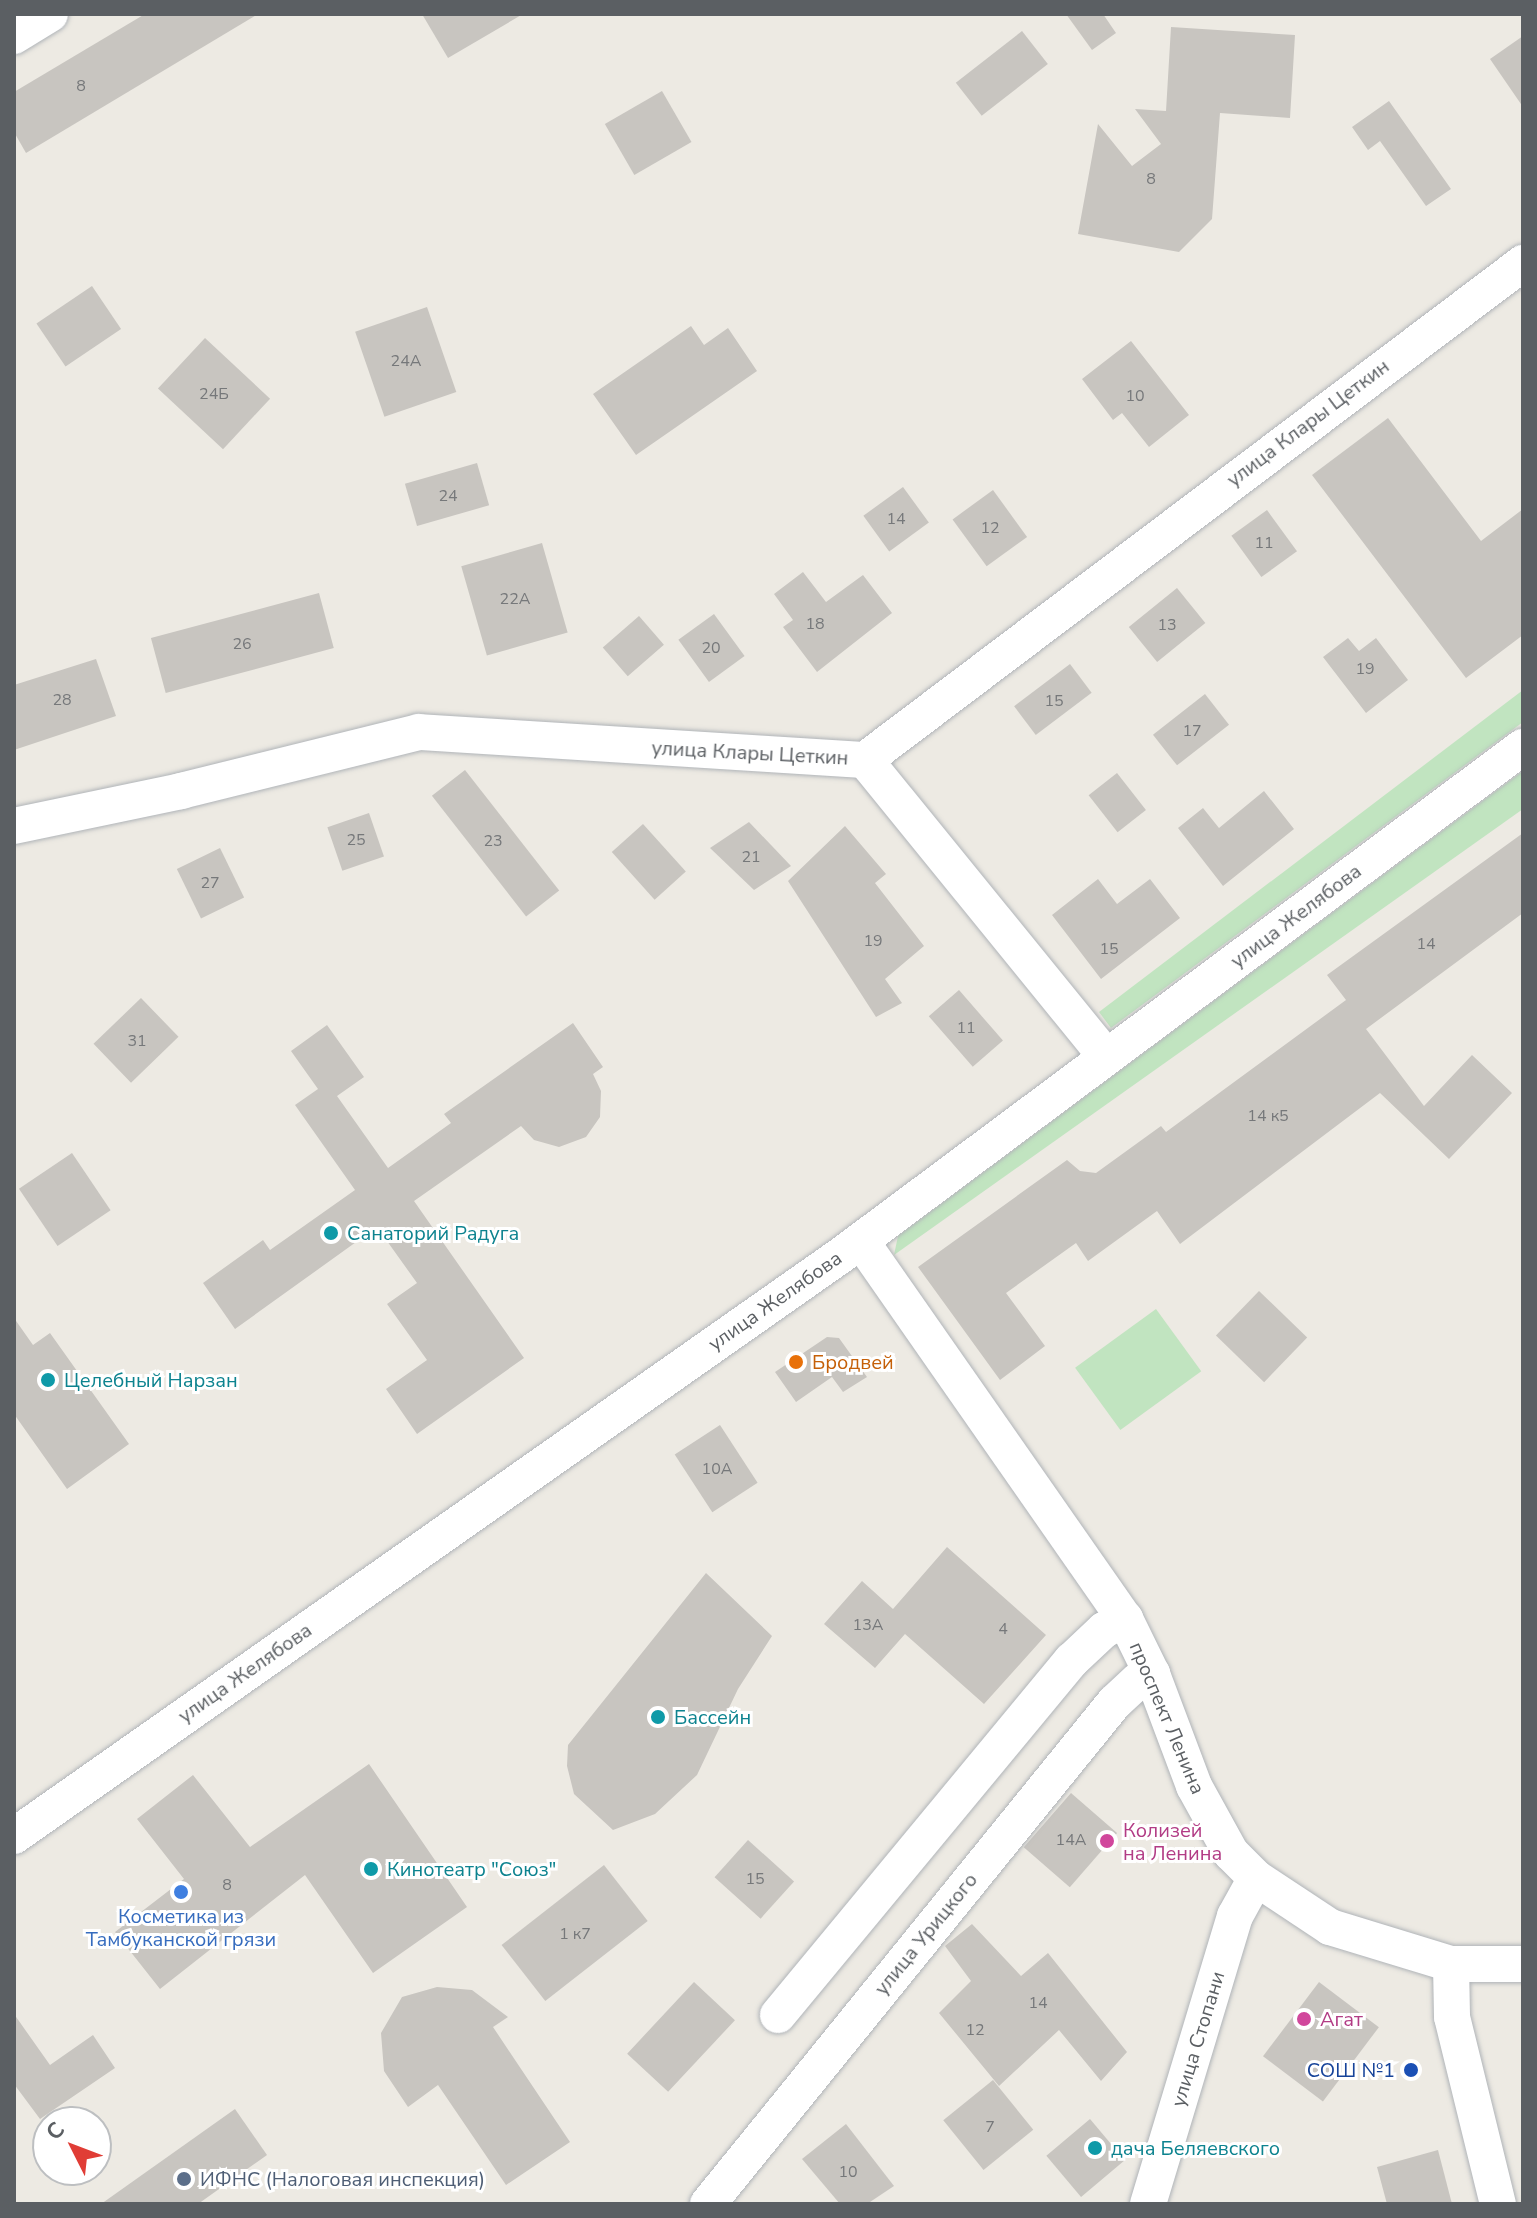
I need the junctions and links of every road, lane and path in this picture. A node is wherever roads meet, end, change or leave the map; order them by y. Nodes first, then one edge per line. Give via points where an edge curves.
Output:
1 (50, 14) edge
2 (14, 36) edge
3 (1523, 263) edge
4 (1523, 747) edge
5 (865, 760) junction
6 (14, 826) edge
7 (1106, 1057) junction
8 (861, 1241) junction
9 (1125, 1619) junction
10 (1152, 1674) junction
11 (14, 1836) edge
12 (1256, 1878) junction
13 (1451, 1964) junction
14 (1523, 1964) edge
15 (778, 2015) dead end
16 (708, 2204) edge
17 (1148, 2204) edge
18 (1498, 2204) edge

1 - 2 street
3 - 5 street, улица Клары Цеткин
4 - 7 street, улица Желябова
5 - 6 street, улица Клары Цеткин via 419,732
5 - 7 street
7 - 8 street, улица Желябова
8 - 9 street, проспект Ленина
8 - 11 street, улица Желябова
9 - 10 street, проспект Ленина
9 - 15 street via 1104,1630 1071,1661
10 - 12 street, проспект Ленина via 1214,1827
10 - 16 street, улица Урицкого via 1114,1703
12 - 13 street, проспект Ленина via 1330,1927
12 - 17 street, улица Стопани via 1235,1916
13 - 14 street, проспект Ленина
13 - 18 street via 1452,2017

